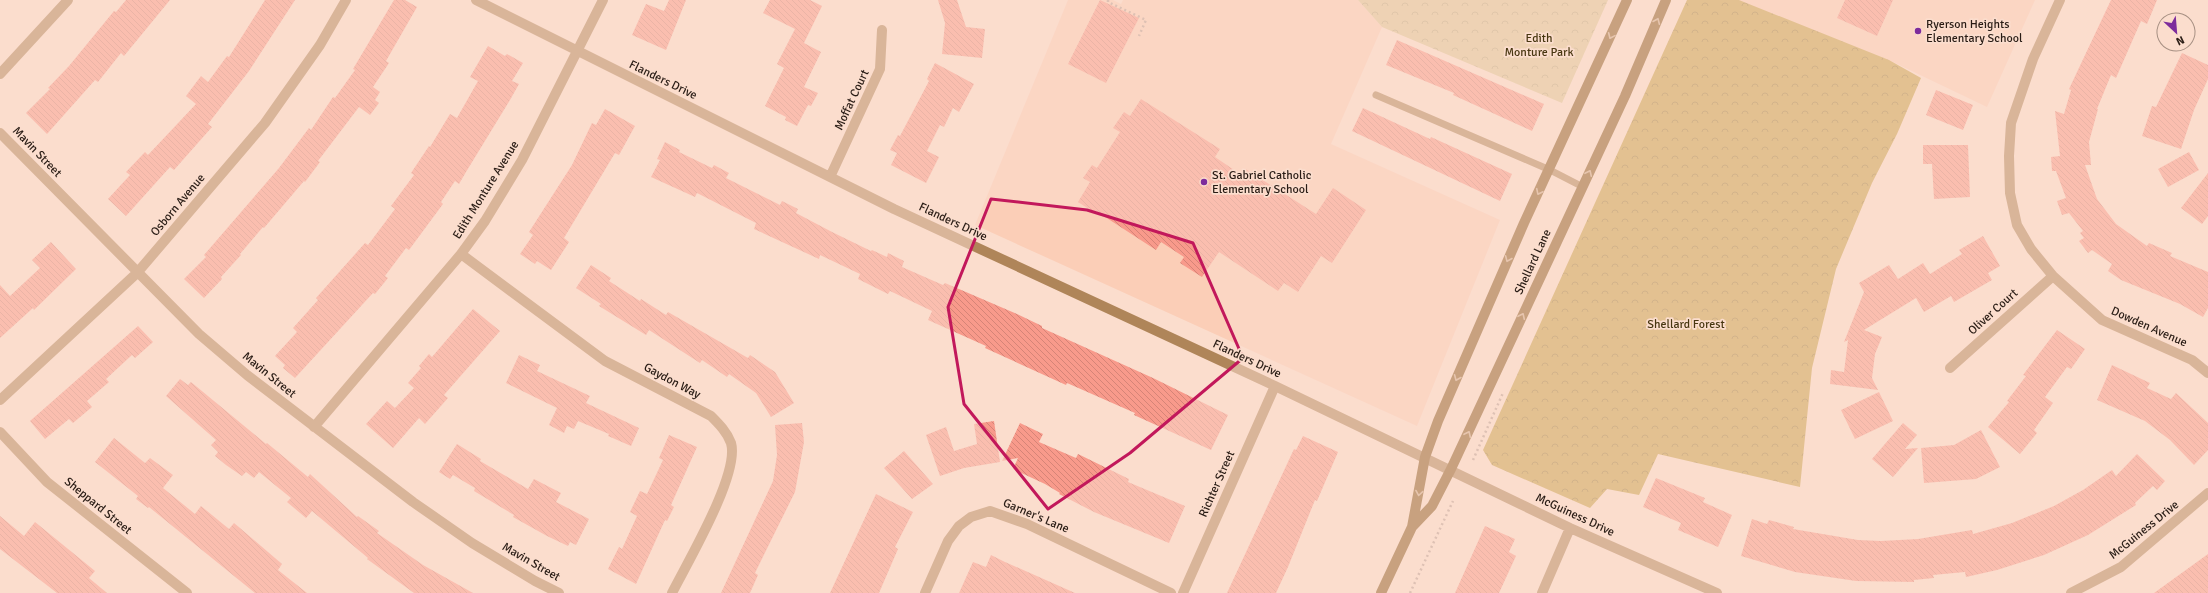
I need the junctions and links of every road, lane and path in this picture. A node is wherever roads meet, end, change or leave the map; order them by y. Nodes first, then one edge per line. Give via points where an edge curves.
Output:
1 (68, 0) edge
2 (346, 0) edge
3 (476, 0) edge
4 (603, 0) edge
5 (1108, 0) edge
6 (1627, 0) edge
7 (1666, 0) edge
8 (2060, 0) edge
9 (882, 30) dead end
10 (1139, 36) dead end
11 (577, 52) junction
12 (0, 74) edge
13 (1376, 95) dead end
14 (0, 133) edge
15 (1550, 170) junction
16 (830, 177) junction
17 (1582, 187) junction
18 (461, 254) junction
19 (137, 273) junction
20 (2053, 276) junction
21 (1950, 368) dead end
22 (2208, 373) edge
23 (1275, 386) junction
24 (0, 400) edge
25 (314, 427) junction
26 (0, 432) edge
27 (1424, 457) junction
28 (1451, 469) junction
29 (2208, 493) edge
30 (1453, 501) dead end
31 (1412, 528) junction
32 (1570, 528) junction
33 (187, 593) edge
34 (559, 593) edge
35 (672, 593) edge
36 (925, 593) edge
37 (1171, 593) edge
38 (1183, 593) edge
39 (1381, 593) edge
40 (1410, 593) edge
41 (1542, 593) edge
42 (1716, 593) edge
43 (2071, 593) edge

1 - 12 street
2 - 19 street, Osborn Avenue via 320,45 265,123
3 - 11 street, Flanders Drive
4 - 11 street, Edith Monture Avenue
5 - 10 path via 1146,20
6 -> 15 main road, Shellard Lane
17 -> 7 main road, Shellard Lane
8 - 20 street, Dowden Avenue via 2020,94 2011,123 2009,156 2010,193 2017,225 2031,249
9 - 16 street, Moffat Court via 880,69
11 - 16 street, Flanders Drive
11 - 18 street, Edith Monture Avenue via 522,160 485,221
13 - 15 lane
14 - 19 street, Mavin Street
15 - 17 lane
15 -> 27 main road, Shellard Lane via 1521,230
16 - 23 street, Flanders Drive
28 -> 17 main road, Shellard Lane
18 - 25 street, Edith Monture Avenue
18 - 35 street, Gaydon Way via 605,361 711,416 724,429 732,444 726,485
19 - 24 street, Osborn Avenue
19 - 25 street, Mavin Street via 199,334
20 - 21 street, Oliver Court
20 - 22 street, Dowden Avenue via 2102,320 2192,360
23 - 27 street, Flanders Drive
23 - 38 street, Richter Street
25 - 34 street, Mavin Street via 413,502 472,542
26 - 33 street, Sheppard Street via 47,482
27 - 28 street, McGuiness Drive
27 -> 31 main road, Shellard Lane
28 - 31 main road, Shellard Lane via 1432,506
28 - 32 street, McGuiness Drive
29 - 43 street, McGuiness Drive via 2121,567
30 - 40 path
31 - 39 main road, Shellard Lane
32 - 41 street
32 - 42 street, McGuiness Drive
36 - 37 street, Garner's Lane via 948,541 959,526 971,517 990,510 1027,524

